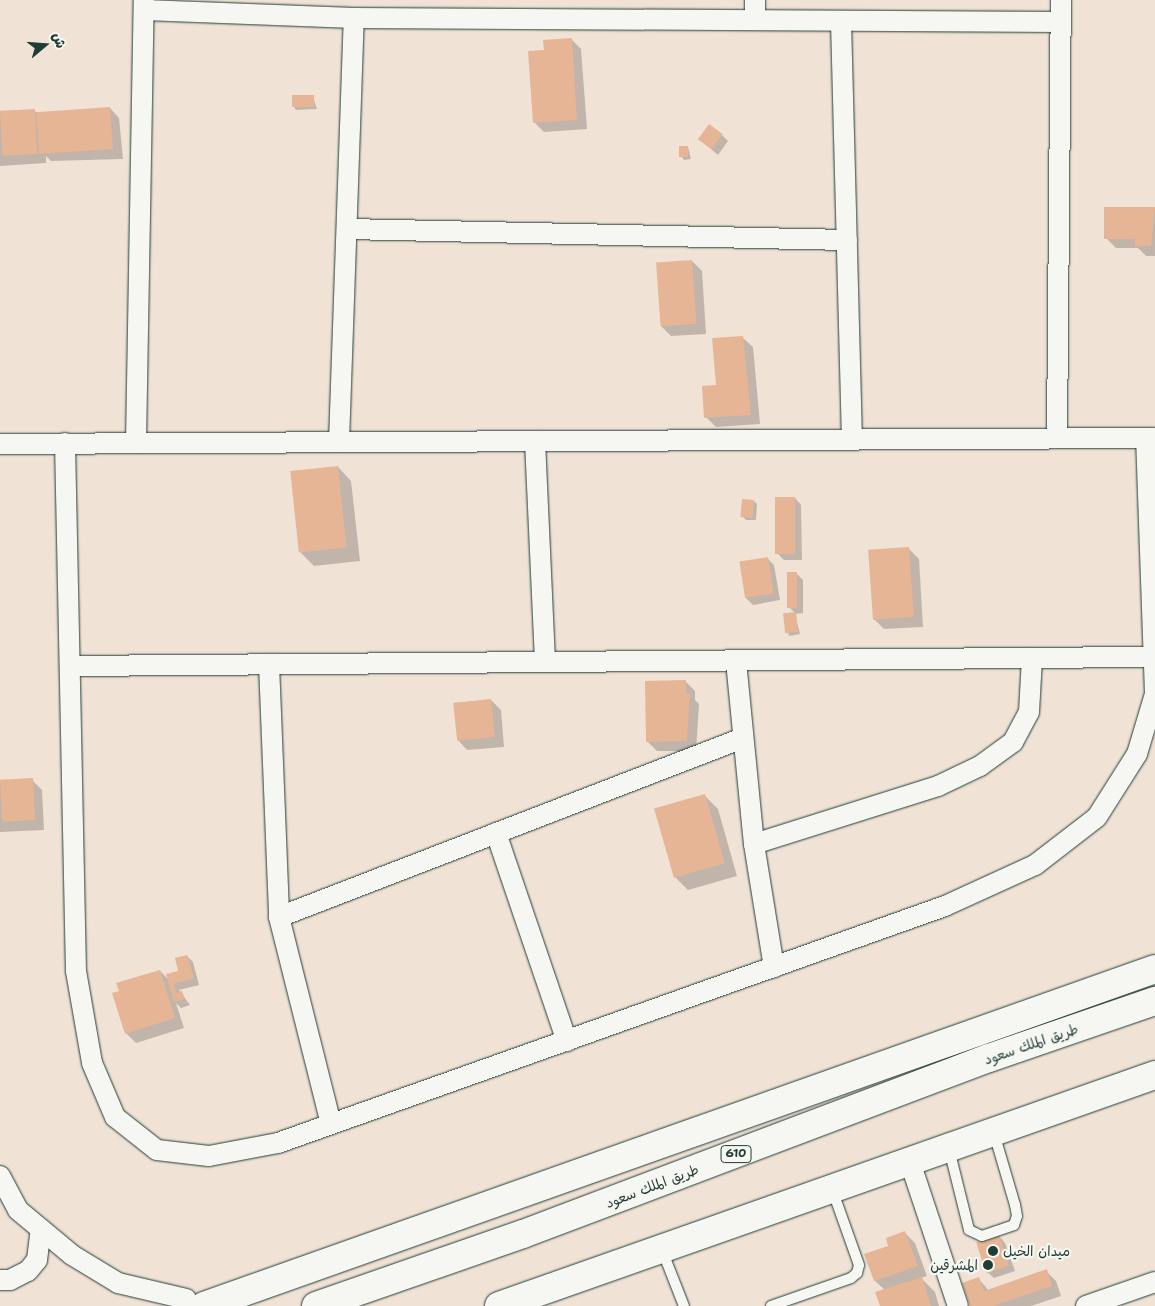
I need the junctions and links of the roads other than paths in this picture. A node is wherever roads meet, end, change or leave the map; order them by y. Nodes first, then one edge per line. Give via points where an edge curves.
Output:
1 (755, 0) edge
2 (1061, 0) edge
3 (144, 5) edge
4 (354, 18) junction
5 (756, 20) junction
6 (841, 21) junction
7 (1060, 22) junction
8 (347, 229) junction
9 (847, 240) junction
10 (1057, 438) junction
11 (1151, 438) edge
12 (852, 439) junction
13 (535, 441) junction
14 (340, 442) junction
15 (65, 443) junction
16 (136, 443) junction
17 (0, 444) edge
18 (1154, 657) junction
19 (1032, 658) junction
20 (736, 661) junction
21 (546, 662) junction
22 (269, 664) junction
23 (70, 666) junction
24 (743, 738) junction
25 (496, 834) junction
26 (754, 844) junction
27 (279, 917) junction
28 (1155, 956) edge
29 (774, 967) junction
30 (1143, 973) edge
31 (1155, 1001) edge
32 (567, 1041) junction
33 (1155, 1075) edge
34 (331, 1124) junction
35 (993, 1132) junction
36 (949, 1148) junction
37 (910, 1162) junction
38 (0, 1176) edge
39 (832, 1189) junction
40 (41, 1229) junction
41 (662, 1250) junction
42 (0, 1280) edge
43 (1155, 1282) edge
44 (195, 1302) edge
45 (316, 1306) edge
46 (499, 1306) edge
47 (684, 1306) edge
48 (771, 1306) edge
49 (958, 1306) edge
50 (1086, 1306) edge

1 - 5 street
2 - 7 street
3 - 4 street
3 - 16 street
4 - 5 street
4 - 8 street
5 - 6 street
6 - 7 street
6 - 9 street
7 - 10 street
8 - 9 street
8 - 14 street
9 - 12 street
10 - 11 street
10 - 12 street
11 - 18 street
12 - 13 street
13 - 14 street
13 - 21 street
14 - 16 street
15 - 16 street
15 - 17 street
15 - 23 street
18 - 19 street
18 - 29 street via 1155,694 1137,754 1097,817 1035,865 945,906
19 - 20 street
19 - 26 street via 1029,712 1012,742 980,766 938,786
20 - 21 street
20 - 24 street
21 - 22 street
22 - 23 street
22 - 27 street
23 - 34 street via 76,971 92,1063 115,1117 157,1150 209,1156 278,1143
24 - 25 street
24 - 26 street
25 - 27 street
25 - 32 street
26 - 29 street
27 - 34 street
28 - 30 street
29 - 32 street
30 - 44 main road
31 - 45 main road, طريق الملك سعود / 610 via 989,1058 523,1234
32 - 34 street
33 - 35 main road
35 - 36 main road
35 - 36 lane via 1015,1205 1017,1216 1014,1225 982,1236 968,1230
36 - 37 main road
37 - 39 main road
37 - 49 street
38 - 40 street via 18,1210
39 - 41 main road
39 - 48 lane via 858,1265 857,1273 851,1278
40 - 42 street via 37,1260 28,1271 10,1280
40 - 44 street via 72,1255 118,1283
41 - 46 main road
41 - 47 lane
43 - 50 street

